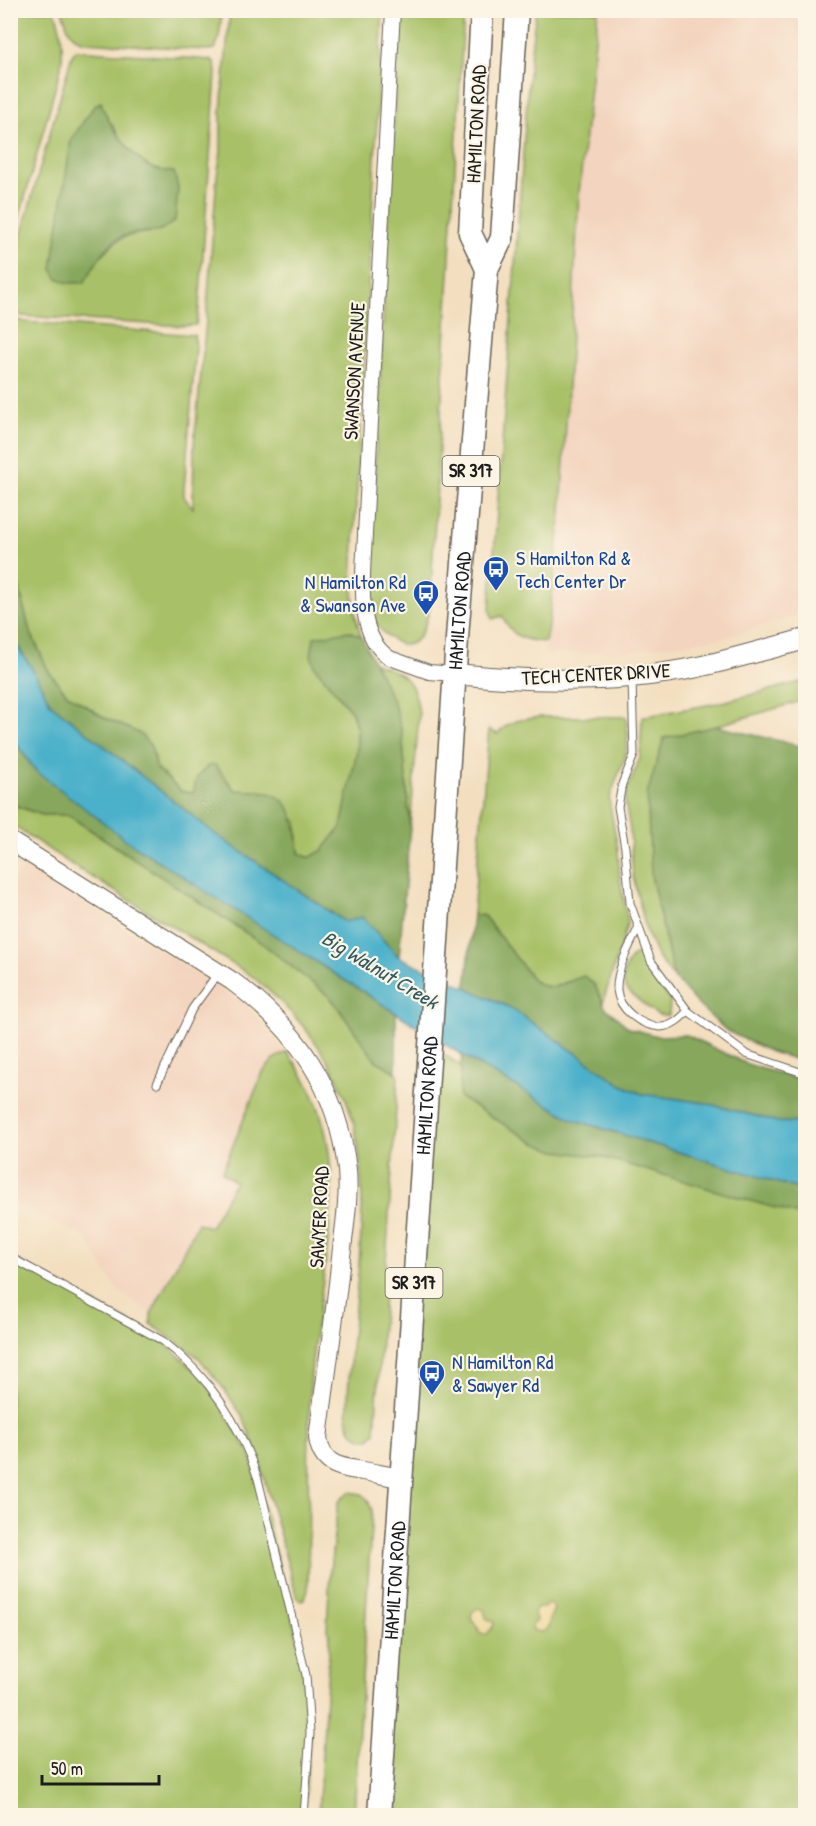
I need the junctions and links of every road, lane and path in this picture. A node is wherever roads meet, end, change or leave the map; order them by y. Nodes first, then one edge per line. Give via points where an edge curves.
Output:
1 (393, 10) edge
2 (482, 10) edge
3 (517, 10) edge
4 (487, 269) junction
5 (806, 639) edge
6 (456, 674) junction
7 (632, 676) junction
8 (10, 841) edge
9 (639, 927) junction
10 (219, 972) junction
11 (688, 1011) junction
12 (806, 1074) edge
13 (157, 1084) dead end
14 (10, 1257) edge
15 (401, 1478) junction
16 (304, 1815) edge
17 (379, 1815) edge

1 - 6 street, SWANSON AVENUE via 363,594 366,623 385,655 429,672
2 - 4 main road, HAMILTON ROAD / SR 317 via 470,232
3 - 4 main road, HAMILTON ROAD / SR 317 via 502,238
4 - 6 main road, HAMILTON ROAD / SR 317
5 - 7 main road, TECH CENTER DRIVE via 697,667
6 - 7 main road, TECH CENTER DRIVE via 507,679
6 - 15 main road, HAMILTON ROAD / SR 317
7 - 9 lane via 634,755 618,807 630,903
8 - 10 street, SAWYER ROAD
9 - 11 lane via 651,961
9 - 11 lane via 620,973 617,990 624,1008 639,1022 662,1027 678,1021
10 - 13 lane via 192,1009
10 - 15 street, SAWYER ROAD via 257,999 297,1042 325,1089 341,1139 347,1172 346,1207 318,1438 320,1450 332,1464
11 - 12 lane via 746,1054
14 - 16 lane via 171,1347 224,1404 250,1454 258,1479 306,1675 310,1733
15 - 17 main road, HAMILTON ROAD / SR 317

